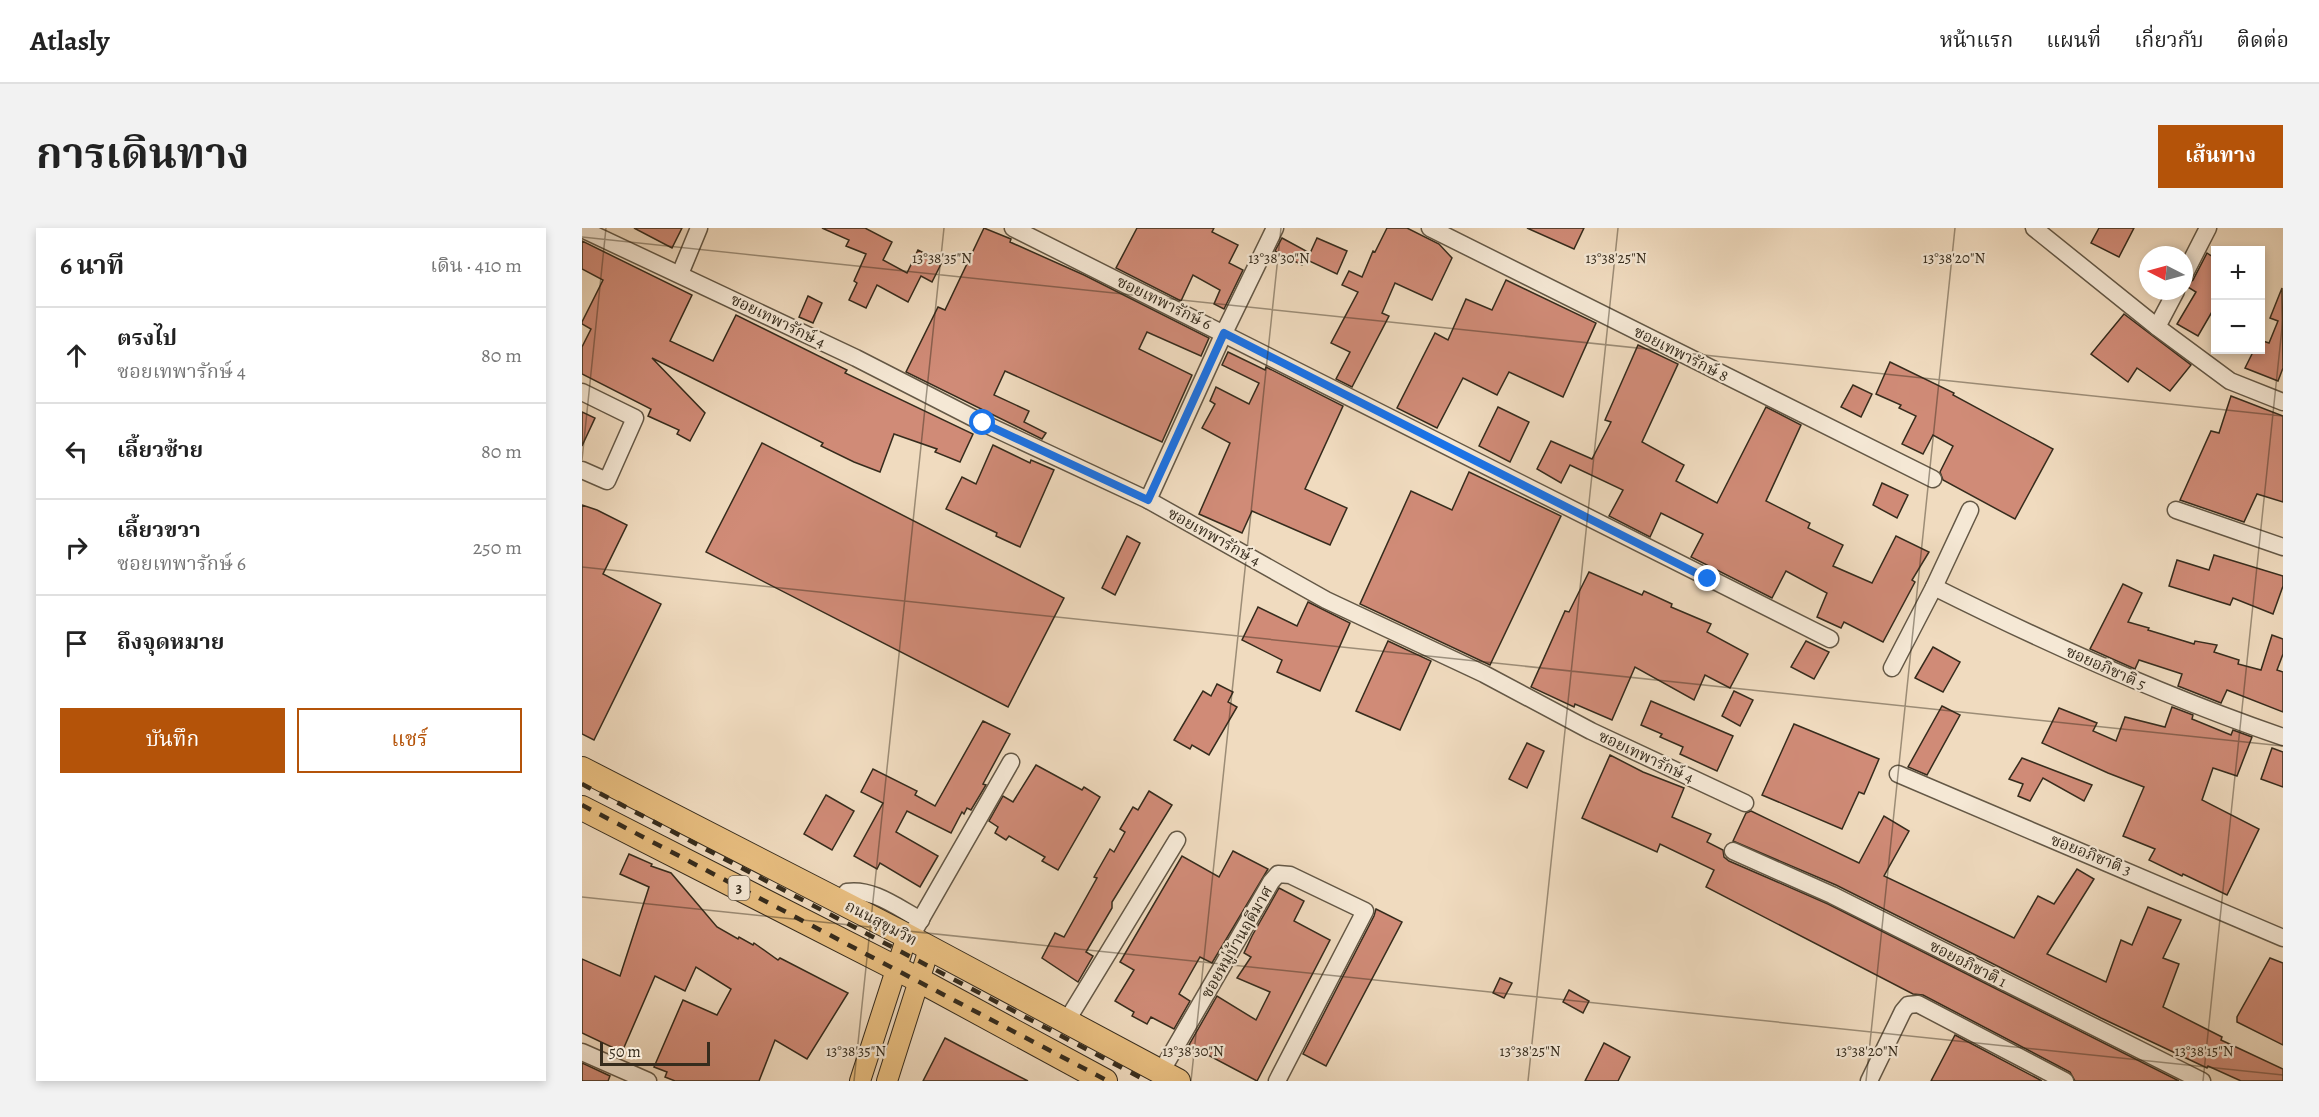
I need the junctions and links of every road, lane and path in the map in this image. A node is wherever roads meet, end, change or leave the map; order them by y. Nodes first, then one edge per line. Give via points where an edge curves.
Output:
1 (699, 228) edge
2 (1013, 228) edge
3 (1275, 228) edge
4 (1430, 228) edge
5 (2034, 228) edge
6 (2208, 228) edge
7 (582, 229) edge
8 (2193, 257) edge
9 (680, 274) junction
10 (2171, 300) edge
11 (2157, 327) junction
12 (1224, 333) junction
13 (582, 392) edge
14 (2283, 402) edge
15 (582, 470) edge
16 (1933, 479) dead end
17 (1148, 500) junction
18 (1970, 510) dead end
19 (2176, 510) dead end
20 (2283, 547) edge
21 (1935, 587) junction
22 (1830, 639) dead end
23 (1892, 668) dead end
24 (2283, 736) edge
25 (1011, 762) dead end
26 (582, 769) edge
27 (1898, 774) dead end
28 (1745, 803) dead end
29 (582, 808) edge
30 (1177, 840) dead end
31 (1733, 851) dead end
32 (917, 936) junction
33 (2283, 938) edge
34 (896, 969) junction
35 (919, 980) junction
36 (1066, 1022) junction
37 (582, 1052) edge
38 (1169, 1077) edge
39 (648, 1081) edge
40 (860, 1081) edge
41 (887, 1081) edge
42 (1105, 1081) edge
43 (1277, 1081) edge
44 (1869, 1081) edge
45 (2065, 1081) edge
46 (2202, 1081) edge

1 - 9 street
2 - 12 street, ซอยเทพารักษ์ 6
3 - 12 street
4 - 16 street, ซอยเทพารักษ์ 8
5 - 11 street
6 - 8 street
7 - 9 street, ซอยเทพารักษ์ 4
9 - 17 street, ซอยเทพารักษ์ 4
10 - 11 street
11 - 14 street via 2230,381
12 - 17 street
12 - 22 street, ซอยเทพารักษ์ 6
13 - 15 street via 635,418 607,481
17 - 28 street, ซอยเทพารักษ์ 4 via 1326,600
18 - 21 street
19 - 20 street
21 - 23 street
21 - 24 street, ซอยอภิชาติ 5 via 2028,634 2166,695
25 - 32 street
26 - 32 highway, ถนนสุขุมวิท / 3 via 839,901
27 - 33 street, ซอยอภิชาติ 3
29 - 34 highway, ถนนสุขุมวิท / 3
30 - 36 street
31 - 46 street, ซอยอภิชาติ 1 via 1832,895
32 - 34 main road
32 - 35 main road
32 - 36 highway, ถนนสุขุมวิท / 3
34 - 35 highway, ถนนสุขุมวิท / 3
34 - 40 main road
35 - 41 main road
35 - 42 highway, ถนนสุขุมวิท / 3
36 - 38 highway, ถนนสุขุมวิท / 3
37 - 39 street
38 - 43 street, ซอยหมู่บ้านฤดีมาศ via 1278,874 1290,875 1365,911
44 - 45 street via 1903,1011 1908,1005 1918,1004

